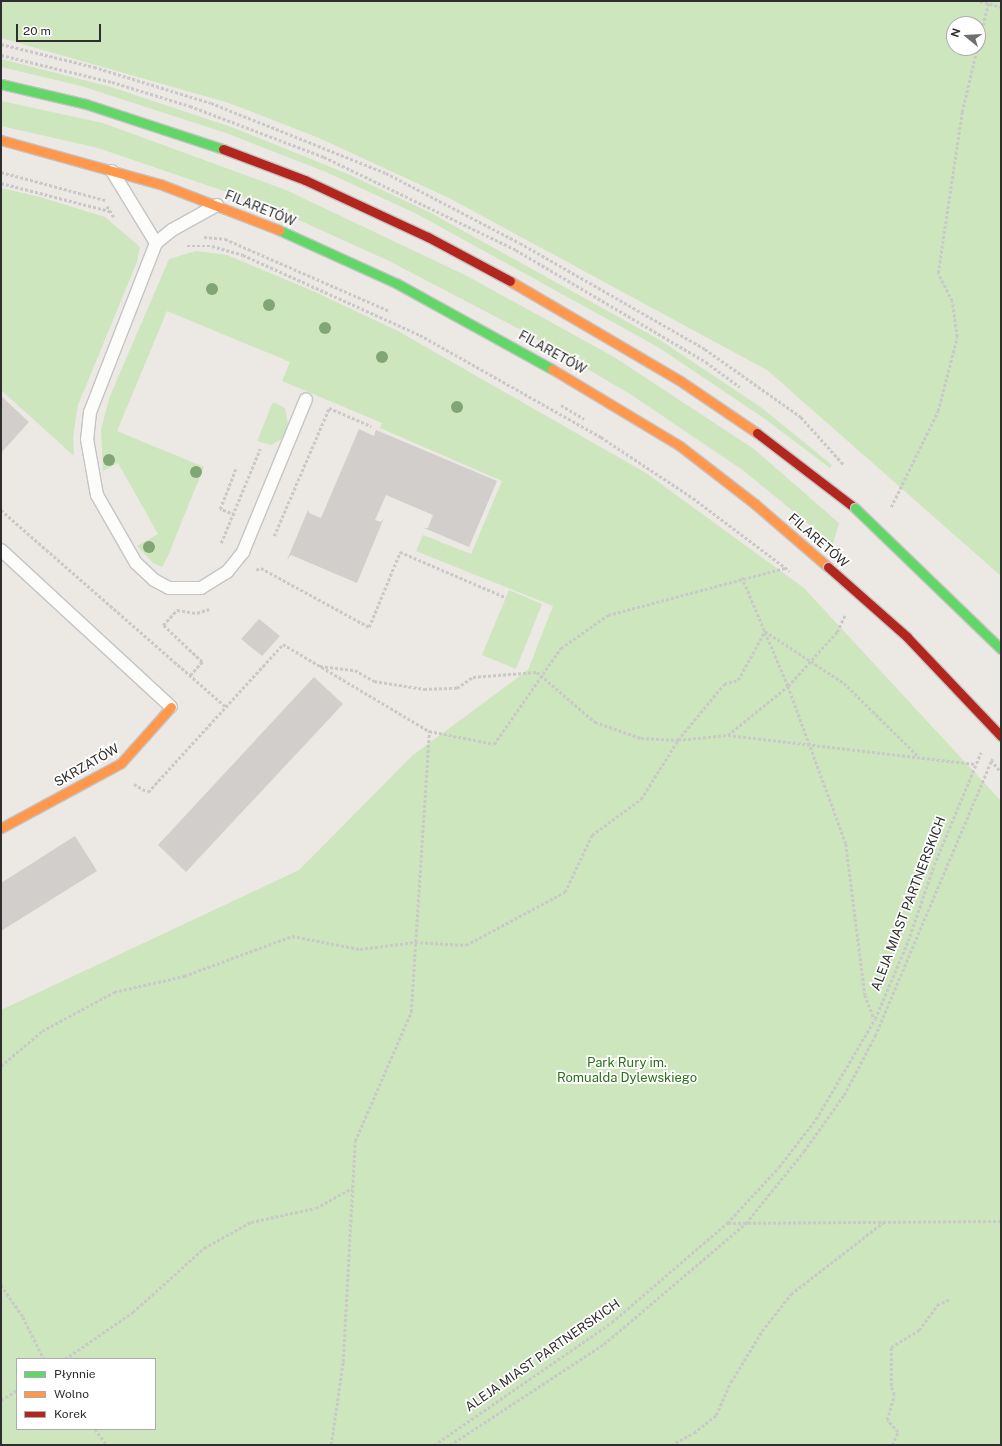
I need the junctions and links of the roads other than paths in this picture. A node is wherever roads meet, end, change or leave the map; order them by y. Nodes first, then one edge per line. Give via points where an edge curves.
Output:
1 (1, 84) edge
2 (1, 140) edge
3 (110, 168) junction
4 (217, 205) junction
5 (156, 243) junction
6 (306, 399) dead end
7 (1, 550) edge
8 (1001, 649) edge
9 (171, 707) joint
10 (1001, 736) edge
11 (1, 828) edge

1 - 8 main road, bridge via 86,104 183,134 305,180 428,237 521,287 679,380 753,430 855,508
2 - 3 main road, FILARETÓW
3 - 4 main road, FILARETÓW
3 - 5 lane
4 - 5 lane via 172,230
4 - 10 main road, FILARETÓW, bridge via 320,247 396,283 591,390 718,474 907,637
5 - 6 lane via 93,406 87,439 90,470 97,495 136,563 154,580 169,588 201,588 227,572 243,552
7 - 9 lane
9 - 11 main road, SKRZATÓW via 132,753 111,769

